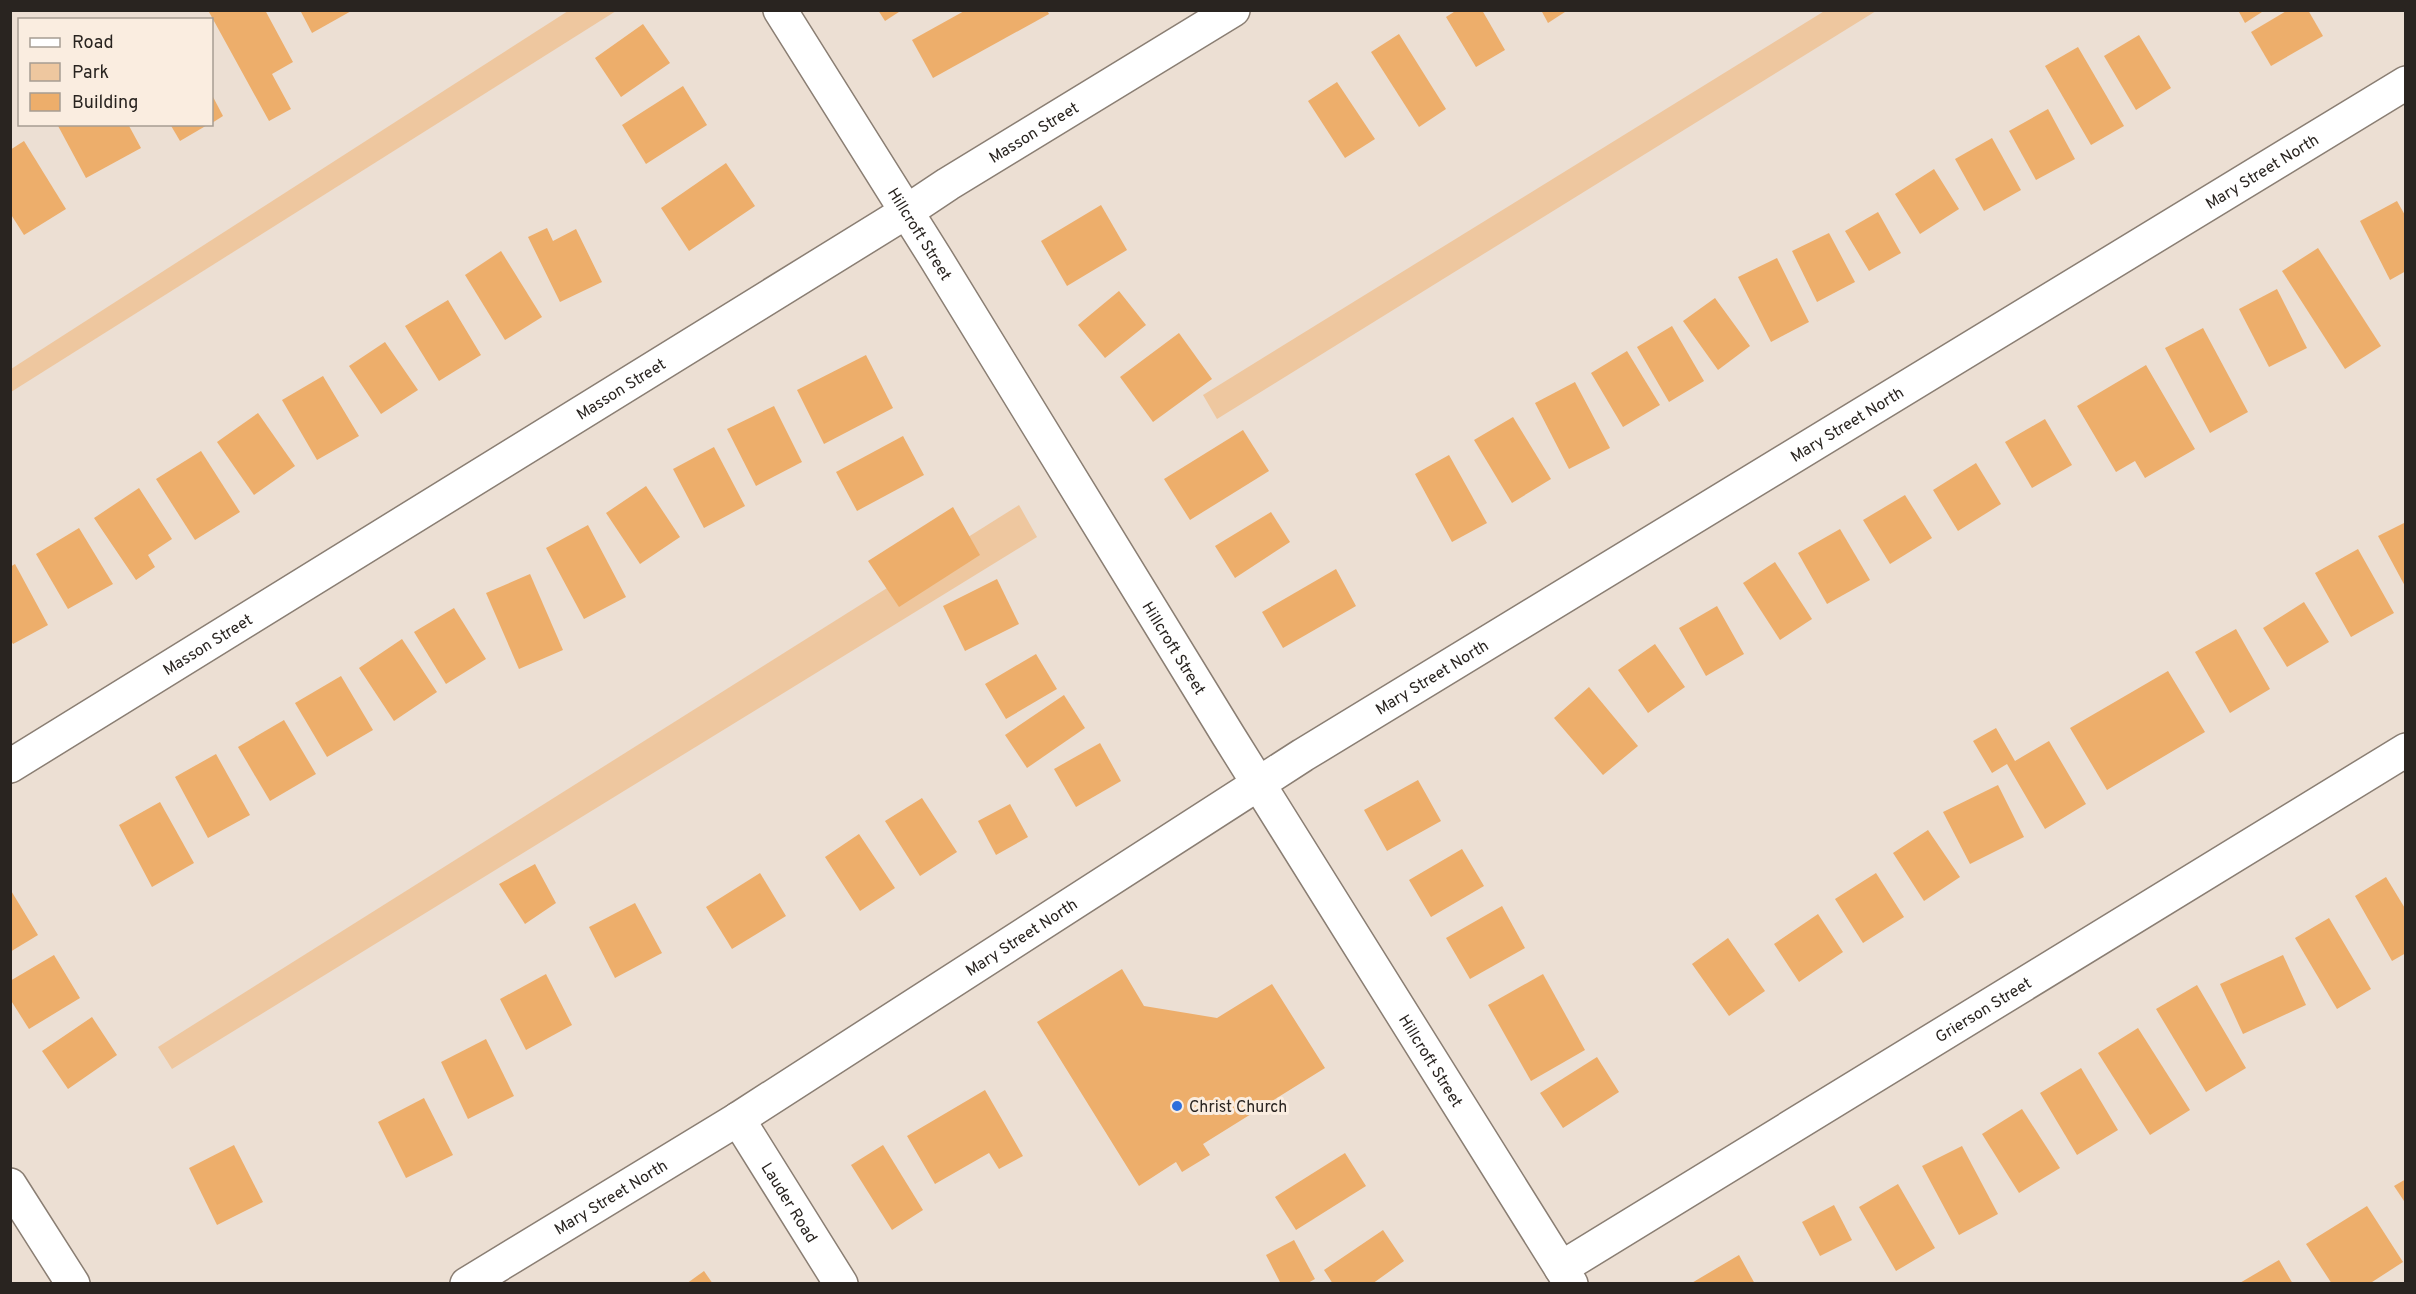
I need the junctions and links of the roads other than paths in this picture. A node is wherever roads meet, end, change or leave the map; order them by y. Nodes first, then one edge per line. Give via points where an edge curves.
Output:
1 (780, 10) edge
2 (1233, 10) edge
3 (2406, 84) edge
4 (906, 212) junction
5 (2406, 750) edge
6 (10, 766) edge
7 (1258, 784) junction
8 (738, 1119) junction
9 (10, 1185) edge
10 (1566, 1276) edge
11 (73, 1284) edge
12 (467, 1284) edge
13 (841, 1284) edge

1 - 4 street, Hillcroft Street
2 - 4 street, Masson Street
3 - 7 street, Mary Street North
4 - 6 street, Masson Street
4 - 7 street, Hillcroft Street
5 - 10 street, Grierson Street
7 - 8 street, Mary Street North
7 - 10 street, Hillcroft Street
8 - 12 street, Mary Street North
8 - 13 street, Lauder Road
9 - 11 street

